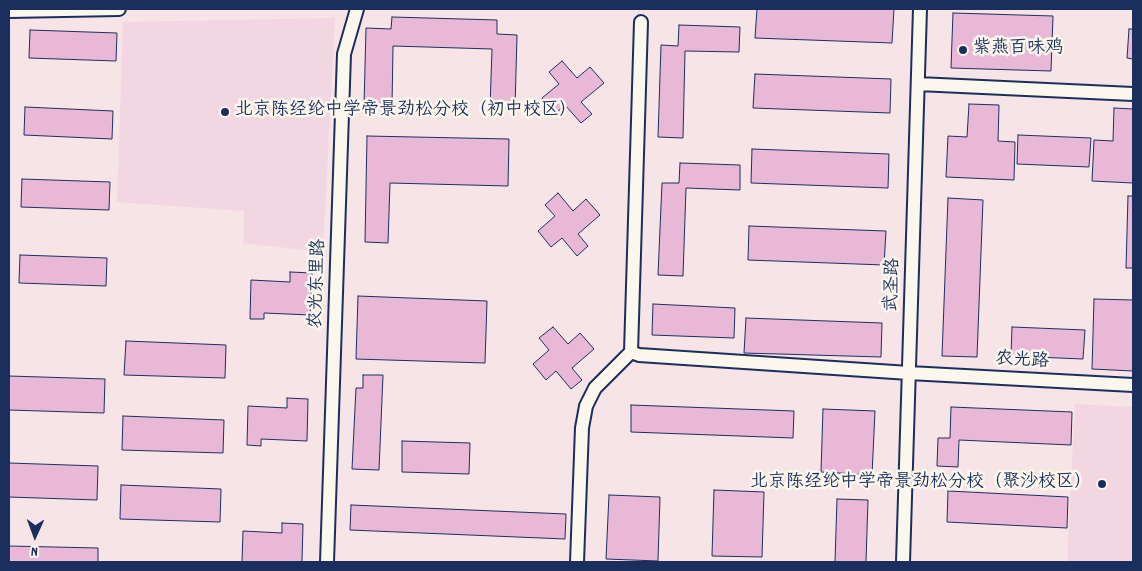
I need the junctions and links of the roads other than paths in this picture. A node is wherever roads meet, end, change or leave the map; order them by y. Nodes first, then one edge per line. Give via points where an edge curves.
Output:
1 (119, 9) edge
2 (357, 9) edge
3 (920, 9) edge
4 (9, 11) edge
5 (641, 22) dead end
6 (918, 84) junction
7 (1133, 94) edge
8 (631, 352) junction
9 (909, 373) junction
10 (1133, 385) edge
11 (327, 562) edge
12 (577, 562) edge
13 (903, 562) edge

1 - 4 street
2 - 11 street, 农光东里路 via 344,54
3 - 6 street, 武圣路
5 - 8 street
6 - 7 street
6 - 9 street, 武圣路
8 - 9 street, 农光路
8 - 12 street via 595,388 586,406 582,428
9 - 10 street, 农光路
9 - 13 street, 武圣路

